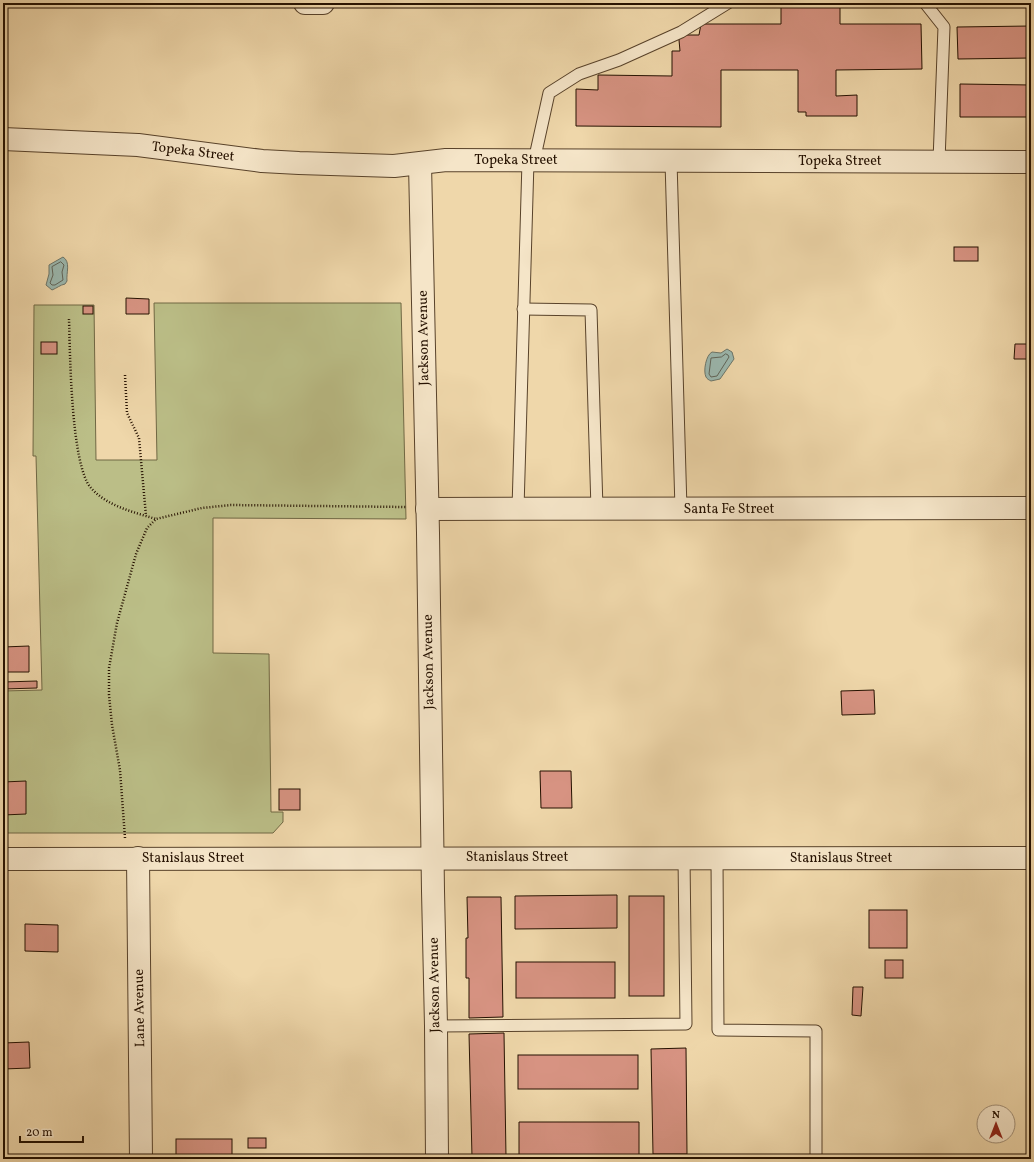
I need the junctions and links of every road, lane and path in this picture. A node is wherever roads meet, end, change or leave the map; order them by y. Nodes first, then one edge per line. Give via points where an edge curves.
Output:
1 (305, 3) edge
2 (323, 3) edge
3 (728, 3) edge
4 (925, 3) edge
5 (3, 139) edge
6 (531, 161) junction
7 (671, 161) junction
8 (939, 161) junction
9 (1031, 162) edge
10 (420, 164) junction
11 (523, 308) junction
12 (69, 320) dead end
13 (125, 375) dead end
14 (1031, 508) edge
15 (427, 509) junction
16 (518, 509) junction
17 (597, 509) junction
18 (681, 509) junction
19 (146, 516) junction
20 (156, 519) junction
21 (131, 858) junction
22 (433, 858) junction
23 (684, 858) junction
24 (717, 858) junction
25 (1031, 858) edge
26 (3, 859) edge
27 (436, 1026) junction
28 (141, 1159) edge
29 (438, 1159) edge
30 (816, 1159) edge

1 - 2 street
3 - 6 lane via 681,32 619,60 579,74 549,93
4 - 8 lane via 944,27
5 - 10 street, Topeka Street via 138,145 262,161 394,166
6 - 7 street, Topeka Street
6 - 10 street, Topeka Street via 446,160
6 - 11 lane
7 - 8 street, Topeka Street
7 - 18 lane
8 - 9 street, Topeka Street
10 - 15 street, Jackson Avenue
11 - 16 lane
11 - 17 lane via 591,310
12 - 19 path via 72,396 84,479 90,488 119,507
13 - 19 path via 127,413 139,438
14 - 18 street, Santa Fe Street
15 - 16 street, Santa Fe Street
15 - 20 path via 401,506 231,506 202,508
15 - 22 street, Jackson Avenue
16 - 17 street, Santa Fe Street
17 - 18 street, Santa Fe Street
19 - 20 path
20 - 21 path via 147,528 136,554 117,623 109,668 112,725
21 - 22 street, Stanislaus Street
21 - 26 street, Stanislaus Street
21 - 28 street, Lane Avenue
22 - 23 street, Stanislaus Street
22 - 27 street, Jackson Avenue
23 - 24 street, Stanislaus Street
23 - 27 lane via 686,1024
24 - 25 street, Stanislaus Street
24 - 30 lane via 718,1030 816,1031
27 - 29 street, Jackson Avenue

